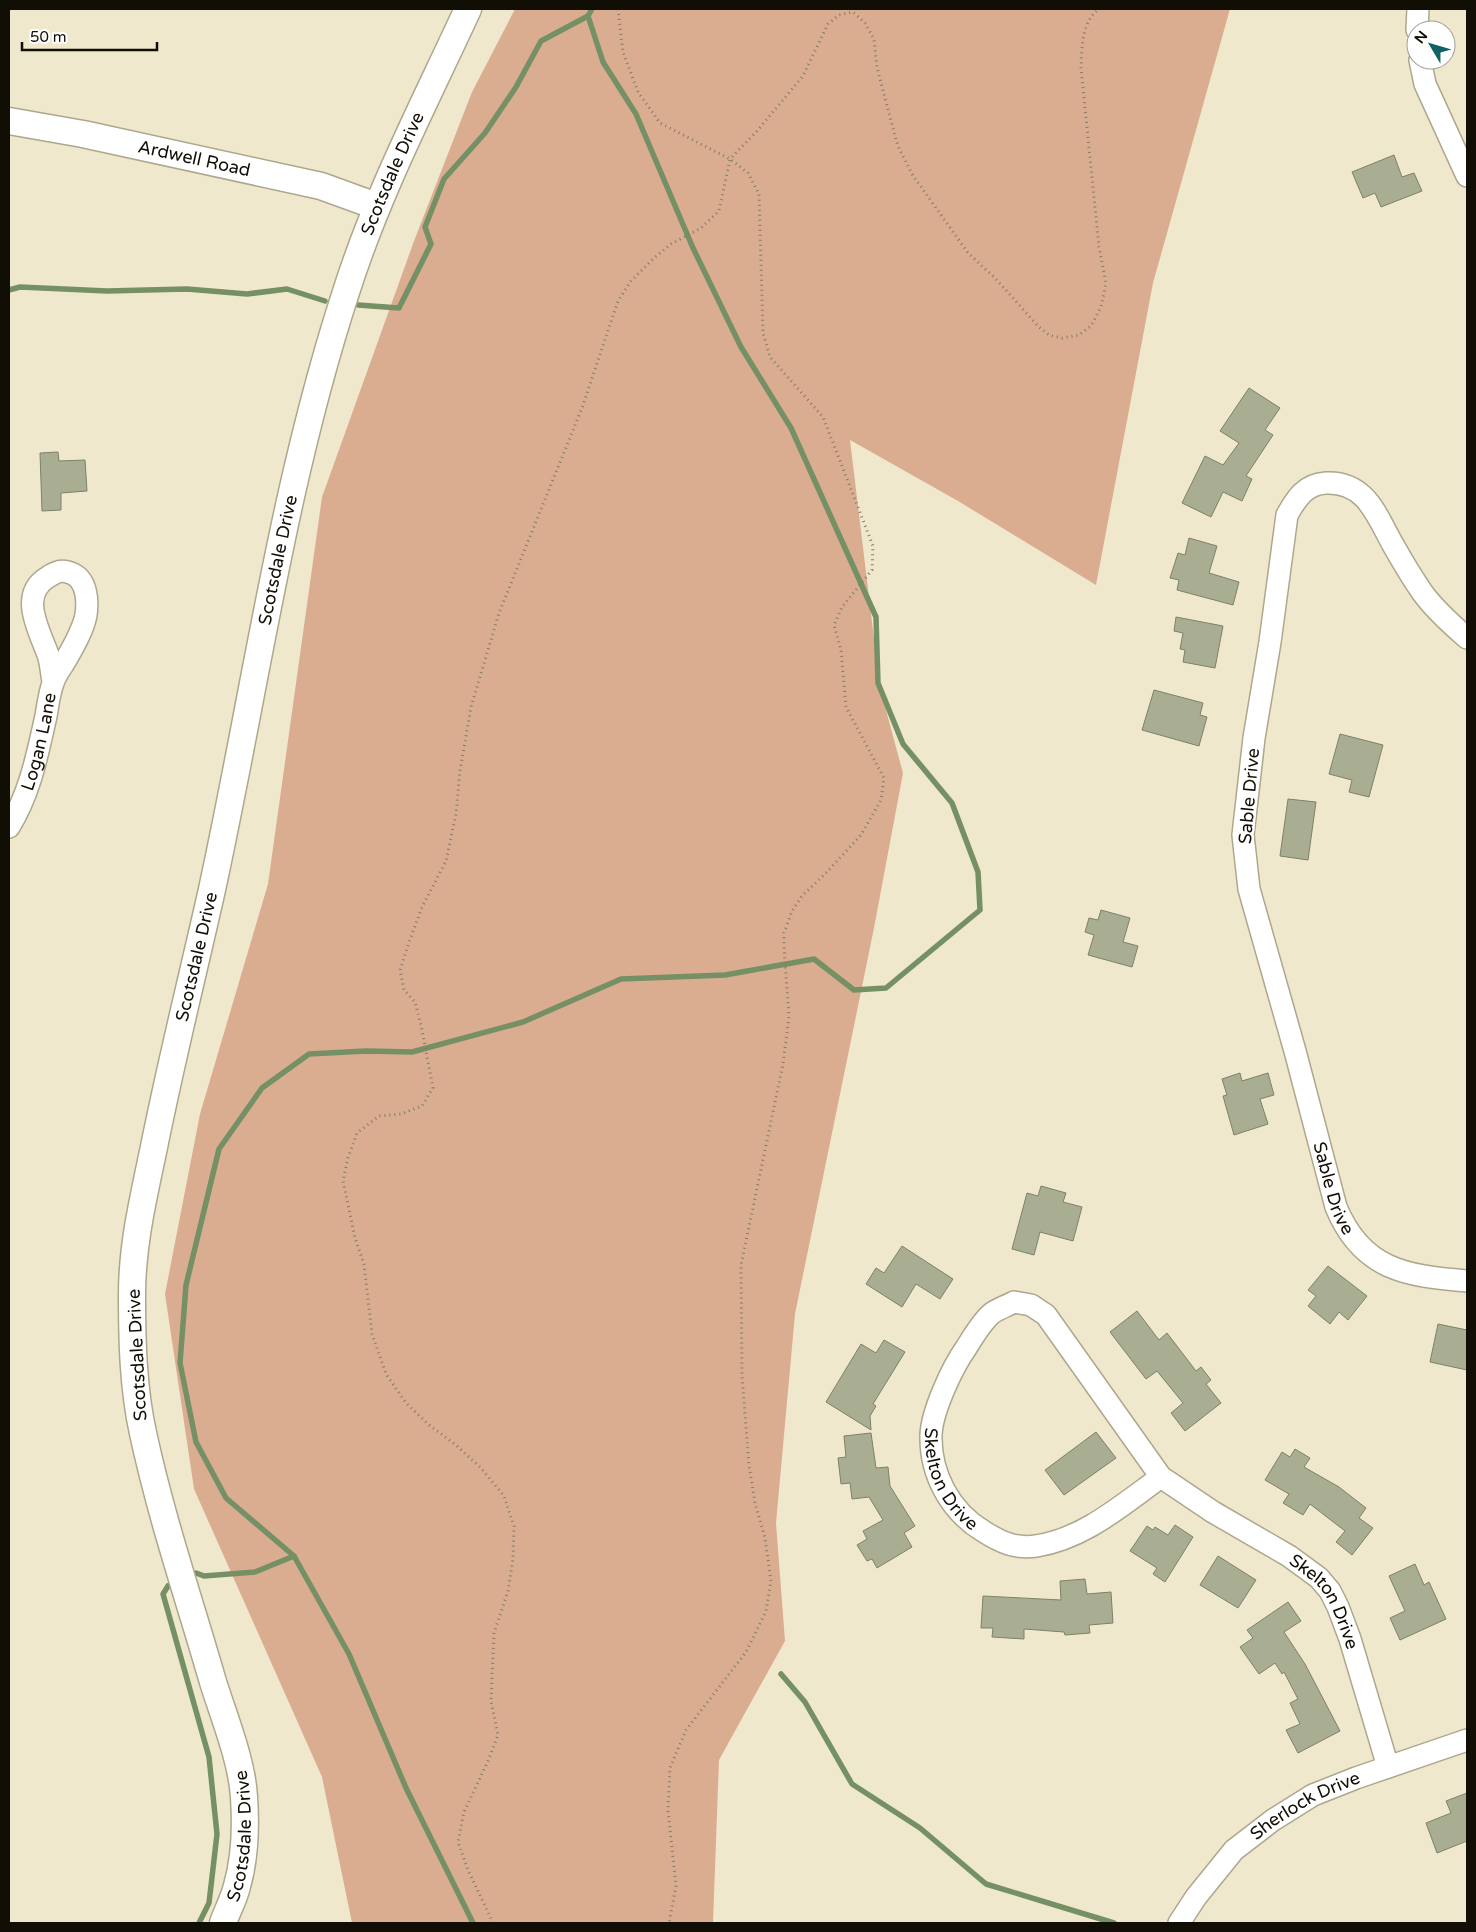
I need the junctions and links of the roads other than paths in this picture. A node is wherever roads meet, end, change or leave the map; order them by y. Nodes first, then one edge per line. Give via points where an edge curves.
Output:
1 (468, 9) edge
2 (1422, 70) edge
3 (9, 121) edge
4 (1467, 176) edge
5 (376, 206) junction
6 (1467, 638) edge
7 (53, 682) dead end
8 (9, 827) edge
9 (1467, 1282) edge
10 (1161, 1477) junction
11 (1467, 1740) edge
12 (1388, 1767) junction
13 (223, 1923) edge
14 (1179, 1923) edge

1 - 5 street, Scotsdale Drive
2 - 4 street via 1425,84
3 - 5 street, Ardwell Road via 321,186
5 - 13 street, Scotsdale Drive via 346,291 316,394 286,516 212,890 142,1206 132,1287 133,1347 142,1429 244,1793 244,1839 237,1886
6 - 9 street, Sable Drive via 1423,593 1374,508 1363,496 1338,482 1307,488 1287,515 1252,747 1243,836 1249,889 1336,1207 1344,1225 1370,1256 1387,1266 1406,1273
7 - 8 street, Logan Lane via 36,764 27,793
10 - 10 street, Skelton Drive via 1094,1524 1057,1541 1035,1546 1009,1546 968,1522 940,1483 931,1434 958,1360 991,1314 1014,1302 1031,1305 1046,1315
10 - 12 street, Skelton Drive via 1289,1556 1319,1578 1330,1592 1350,1639
11 - 12 street, Sherlock Drive
12 - 14 street, Sherlock Drive via 1313,1795 1273,1820 1234,1850

